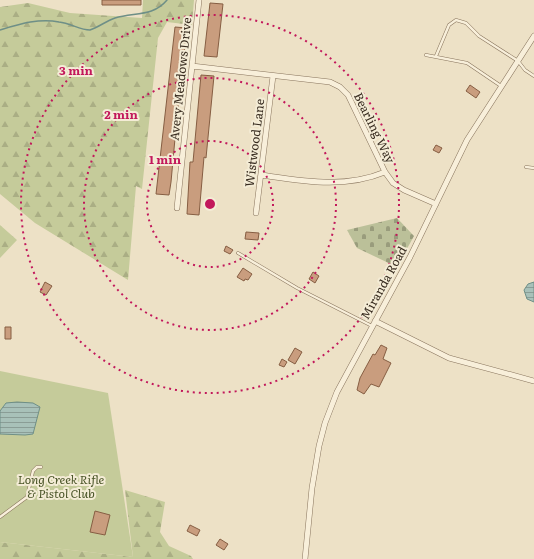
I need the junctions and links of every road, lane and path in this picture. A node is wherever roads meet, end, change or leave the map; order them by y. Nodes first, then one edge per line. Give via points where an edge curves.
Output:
1 (199, 0) edge
2 (534, 36) edge
3 (426, 55) dead end
4 (436, 56) junction
5 (518, 61) junction
6 (192, 66) junction
7 (273, 76) junction
8 (534, 76) edge
9 (502, 86) junction
10 (526, 168) dead end
11 (534, 168) edge
12 (385, 172) junction
13 (261, 175) junction
14 (436, 204) junction
15 (177, 208) dead end
16 (256, 213) dead end
17 (238, 253) dead end
18 (375, 321) junction
19 (372, 326) junction
20 (534, 381) edge
21 (41, 466) dead end
22 (0, 517) edge
23 (305, 559) edge

1 - 6 street, Avery Meadows Drive
2 - 5 street, Miranda Road
3 - 4 lane
4 - 5 lane via 449,25 460,20 479,36
4 - 9 lane via 467,63
5 - 8 lane via 524,70
5 - 9 street, Miranda Road
6 - 7 street, Bearling Way
6 - 15 street, Avery Meadows Drive
7 - 12 street, Bearling Way via 330,82 340,87 348,95
7 - 13 street, Wistwood Lane
9 - 14 street, Miranda Road via 467,140
10 - 11 lane
12 - 13 street via 341,183 320,183
12 - 14 street, Bearling Way via 393,183 404,190
13 - 16 street, Wistwood Lane
14 - 18 street, Miranda Road
17 - 19 lane via 298,288
18 - 19 street, Miranda Road
18 - 20 street via 449,358
19 - 23 street, Miranda Road via 338,392 322,434 312,488
21 - 22 lane via 32,471 27,497

